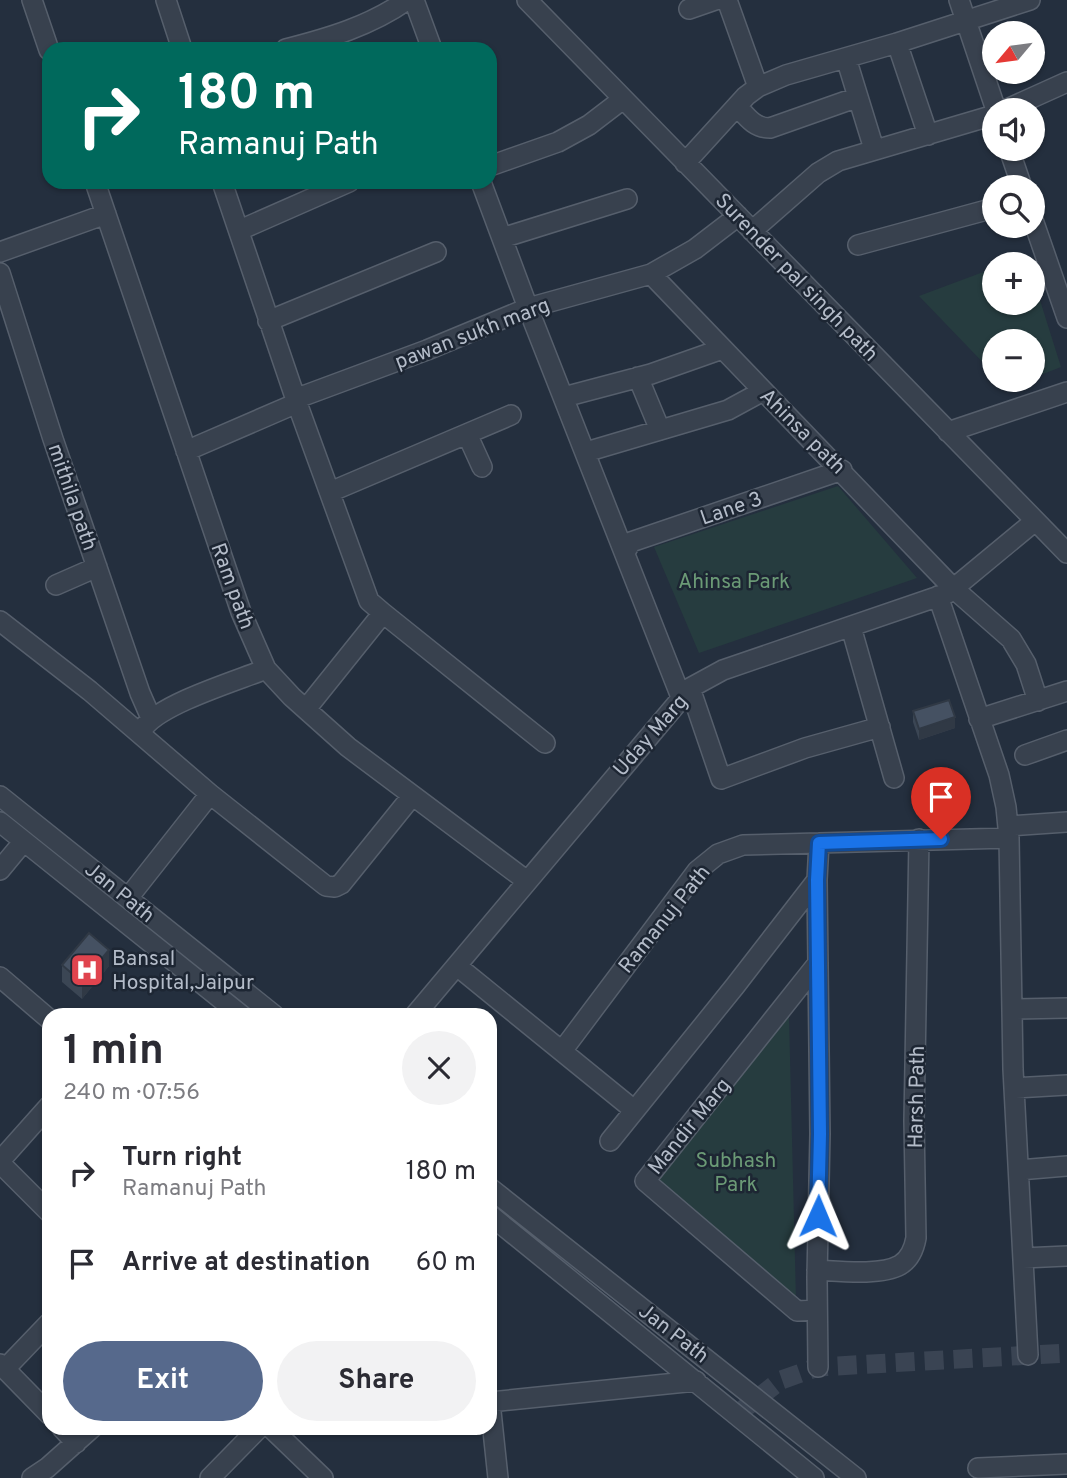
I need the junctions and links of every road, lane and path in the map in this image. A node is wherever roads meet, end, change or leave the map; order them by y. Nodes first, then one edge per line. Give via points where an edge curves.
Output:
1 (32, 0) edge
2 (166, 0) edge
3 (407, 0) edge
4 (414, 0) edge
5 (527, 0) edge
6 (715, 0) edge
7 (727, 0) edge
8 (959, 0) edge
9 (1030, 0) edge
10 (689, 9) dead end
11 (966, 21) junction
12 (46, 42) edge
13 (180, 42) edge
14 (310, 42) edge
15 (429, 42) edge
16 (897, 43) junction
17 (846, 58) junction
18 (1067, 82) edge
19 (758, 87) junction
20 (858, 97) junction
21 (991, 98) edge
22 (1031, 98) edge
23 (623, 99) junction
24 (737, 106) junction
25 (982, 116) edge
26 (928, 135) junction
27 (874, 149) junction
28 (685, 163) junction
29 (497, 164) edge
30 (97, 189) edge
31 (225, 189) edge
32 (333, 189) edge
33 (484, 189) edge
34 (627, 199) dead end
35 (982, 211) edge
36 (106, 214) junction
37 (737, 216) junction
38 (240, 230) junction
39 (752, 231) junction
40 (502, 237) junction
41 (1041, 238) edge
42 (858, 246) dead end
43 (0, 251) edge
44 (436, 252) dead end
45 (0, 273) edge
46 (651, 274) junction
47 (1063, 292) edge
48 (528, 308) junction
49 (1067, 318) edge
50 (268, 321) junction
51 (722, 349) junction
52 (638, 377) junction
53 (763, 391) junction
54 (1067, 392) edge
55 (564, 397) junction
56 (296, 401) junction
57 (511, 415) dead end
58 (660, 430) junction
59 (948, 432) junction
60 (467, 434) junction
61 (186, 451) junction
62 (586, 452) junction
63 (482, 467) dead end
64 (842, 470) junction
65 (330, 492) junction
66 (1035, 521) junction
67 (625, 552) junction
68 (1067, 554) edge
69 (97, 568) junction
70 (56, 585) dead end
71 (946, 592) junction
72 (383, 613) junction
73 (0, 621) edge
74 (850, 627) junction
75 (266, 669) junction
76 (1067, 691) edge
77 (686, 692) junction
78 (1038, 701) junction
79 (306, 709) junction
80 (979, 719) junction
81 (145, 726) junction
82 (880, 727) junction
83 (1067, 740) edge
84 (545, 743) dead end
85 (1025, 755) dead end
86 (894, 778) dead end
87 (210, 794) junction
88 (0, 796) edge
89 (412, 796) junction
90 (0, 822) edge
91 (1067, 822) edge
92 (1008, 832) junction
93 (919, 839) junction
94 (24, 841) junction
95 (819, 843) junction
96 (0, 870) edge
97 (817, 880) junction
98 (527, 881) junction
99 (128, 898) junction
100 (818, 963) junction
101 (457, 965) junction
102 (0, 977) edge
103 (1067, 1007) edge
104 (232, 1008) edge
105 (265, 1008) edge
106 (421, 1008) edge
107 (1012, 1009) junction
108 (42, 1013) edge
109 (562, 1051) junction
110 (1067, 1085) edge
111 (1014, 1088) junction
112 (634, 1110) junction
113 (42, 1114) edge
114 (610, 1141) dead end
115 (0, 1162) edge
116 (1067, 1166) edge
117 (1019, 1170) junction
118 (497, 1194) edge
119 (42, 1205) edge
120 (497, 1220) edge
121 (1067, 1256) edge
122 (1023, 1258) junction
123 (817, 1270) junction
124 (817, 1310) junction
125 (42, 1330) edge
126 (1028, 1355) dead end
127 (3, 1366) edge
128 (818, 1367) dead end
129 (696, 1381) junction
130 (497, 1396) edge
131 (42, 1407) edge
132 (69, 1435) edge
133 (85, 1435) edge
134 (263, 1435) edge
135 (279, 1435) edge
136 (493, 1435) edge
137 (76, 1443) junction
138 (1067, 1464) edge
139 (978, 1468) dead end
140 (32, 1478) edge
141 (210, 1478) edge
142 (323, 1478) edge
143 (498, 1478) edge
144 (814, 1478) edge
145 (856, 1478) edge

1 - 12 street
2 - 13 street
3 - 14 street via 355,29
4 - 15 street
5 - 23 street, Surender pal singh path
6 - 10 street
7 - 19 street
8 - 11 street
9 - 11 street
11 - 16 street
11 - 21 street
16 - 17 street
16 - 26 street
17 - 19 street
17 - 20 street
18 - 22 street
19 - 24 street
20 - 24 street via 770,128 753,123
20 - 27 street
23 - 28 street, Surender pal singh path
23 - 29 street via 558,142
24 - 28 street
25 - 26 street
26 - 27 street
27 - 39 street via 818,173
28 - 37 street, Surender pal singh path
30 - 36 street, Ram path
31 - 38 street
32 - 38 street
33 - 40 street
34 - 40 street
35 - 42 street
36 - 43 street
36 - 61 street, Ram path
37 - 39 street, Surender pal singh path
37 - 46 street, pawan sukh marg via 695,249
38 - 50 street
39 - 59 street, Surender pal singh path
40 - 48 street
41 - 47 street
44 - 50 street
45 - 69 street, mithila path
46 - 48 street, pawan sukh marg
46 - 51 street, Ahinsa path
47 - 49 street
48 - 55 street
48 - 56 street, pawan sukh marg
50 - 56 street
51 - 52 street
51 - 53 street, Ahinsa path
52 - 55 street
52 - 58 street
53 - 58 street via 728,410
53 - 64 street, Ahinsa path
54 - 59 street
55 - 62 street
56 - 61 street, pawan sukh marg
56 - 65 street
57 - 60 street
58 - 62 street
59 - 66 street, Surender pal singh path
60 - 63 street
60 - 65 street
61 - 75 street, Ram path via 241,612
62 - 67 street
64 - 67 street, Lane 3 via 631,542
64 - 71 street, Ahinsa path
65 - 72 street via 369,601
66 - 68 street, Surender pal singh path
66 - 71 street, Uday Marg
67 - 77 street
69 - 70 street
69 - 81 street, mithila path via 139,693
71 - 74 street, Uday Marg
71 - 78 street, Ahinsa path via 1010,639 1026,664
71 - 80 street
72 - 79 street
72 - 84 street
73 - 81 street via 90,691
74 - 77 street, Uday Marg via 723,670
74 - 82 street
75 - 79 street, Ram path
75 - 81 street via 179,704
76 - 78 street
77 - 82 street via 721,779
77 - 98 street, Uday Marg
78 - 80 street
79 - 89 street, Ram path
80 - 92 street via 999,775
81 - 87 street
82 - 86 street
83 - 85 street
87 - 89 street via 326,886 335,887
87 - 99 street
88 - 99 street, Jan Path
89 - 98 street, Ram path
90 - 94 street, Jan Path
91 - 92 street, Ramanuj Path
92 - 93 street, Ramanuj Path
92 - 107 street
93 - 95 street, Ramanuj Path
93 - 123 street, Harsh Path via 916,1238 912,1253 900,1265 885,1270
94 - 96 street
94 - 104 street, Jan Path
95 - 97 street
95 - 109 street, Ramanuj Path via 743,845 718,854 697,871
97 - 100 street
97 - 112 street
98 - 101 street, Uday Marg
99 - 105 street, Jan Path
100 - 123 street
100 - 124 street, Mandir Marg via 645,1181 797,1311
101 - 106 street, Uday Marg
101 - 109 street
102 - 108 street
103 - 107 street
107 - 111 street
109 - 112 street
110 - 111 street
111 - 117 street
112 - 114 street
113 - 115 street
115 - 119 street
116 - 117 street
117 - 122 street
118 - 145 street, Jan Path
120 - 129 street, Jan Path
121 - 122 street
122 - 126 street
123 - 124 street
124 - 128 street
125 - 127 street
127 - 131 street
129 - 130 street
129 - 144 street, Jan Path
132 - 137 street
133 - 137 street
134 - 141 street
135 - 142 street
136 - 143 street
137 - 140 street
138 - 139 street

